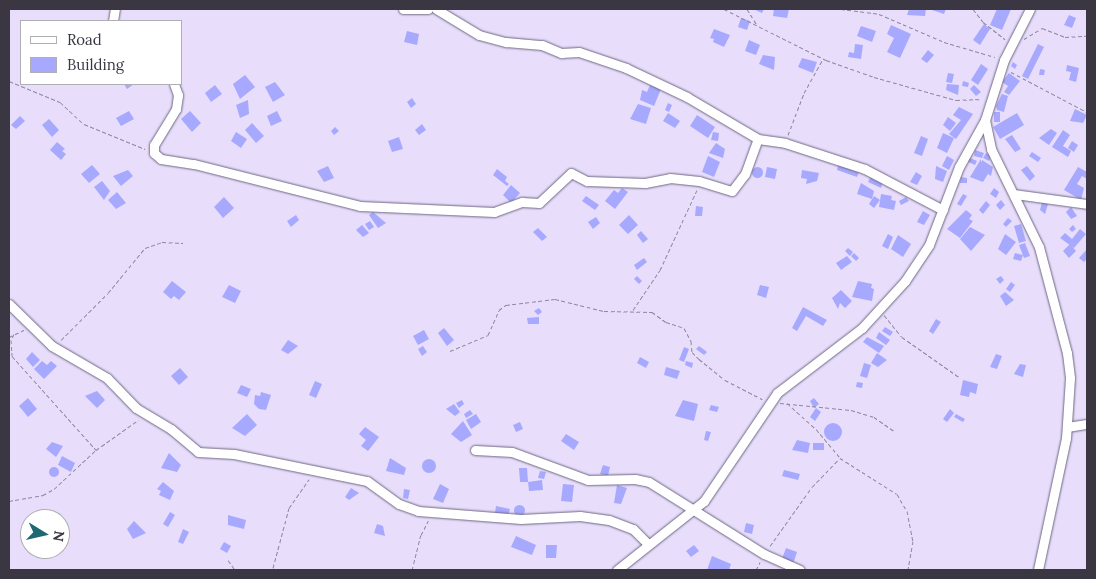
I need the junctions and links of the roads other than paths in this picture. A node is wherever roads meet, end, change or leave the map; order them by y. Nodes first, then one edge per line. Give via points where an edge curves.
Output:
1 (403, 9) edge
2 (428, 9) edge
3 (436, 9) edge
4 (1030, 9) edge
5 (174, 85) edge
6 (986, 120) junction
7 (758, 139) junction
8 (1014, 194) junction
9 (1087, 204) edge
10 (943, 210) junction
11 (9, 304) edge
12 (1087, 424) edge
13 (1067, 427) junction
14 (475, 450) dead end
15 (692, 512) junction
16 (648, 544) junction
17 (617, 570) edge
18 (800, 570) edge
19 (1038, 570) edge

1 - 2 street
3 - 7 street via 479,35 506,42 542,45 561,53 579,52 626,68 687,97
4 - 6 street via 1003,63
5 - 7 street via 178,95 176,110 153,150 164,161 194,164 349,204 494,212 522,202 539,204 571,173 593,182 645,183 670,178 704,183 728,191 735,189 745,174
6 - 8 street via 991,149
6 - 10 street via 959,167
7 - 10 street via 785,143 872,172
8 - 9 street
8 - 13 street via 1042,257 1067,353
10 - 15 street via 924,254 880,309 862,328 792,380 769,402 708,495
11 - 16 street via 52,346 107,378 145,415 171,428 198,452 234,454 367,481 407,508 529,520 580,516 609,520 633,529
12 - 13 street
13 - 19 street
14 - 15 street via 512,452 588,480 635,479 649,482
15 - 16 street
15 - 18 street via 764,554
16 - 17 street

